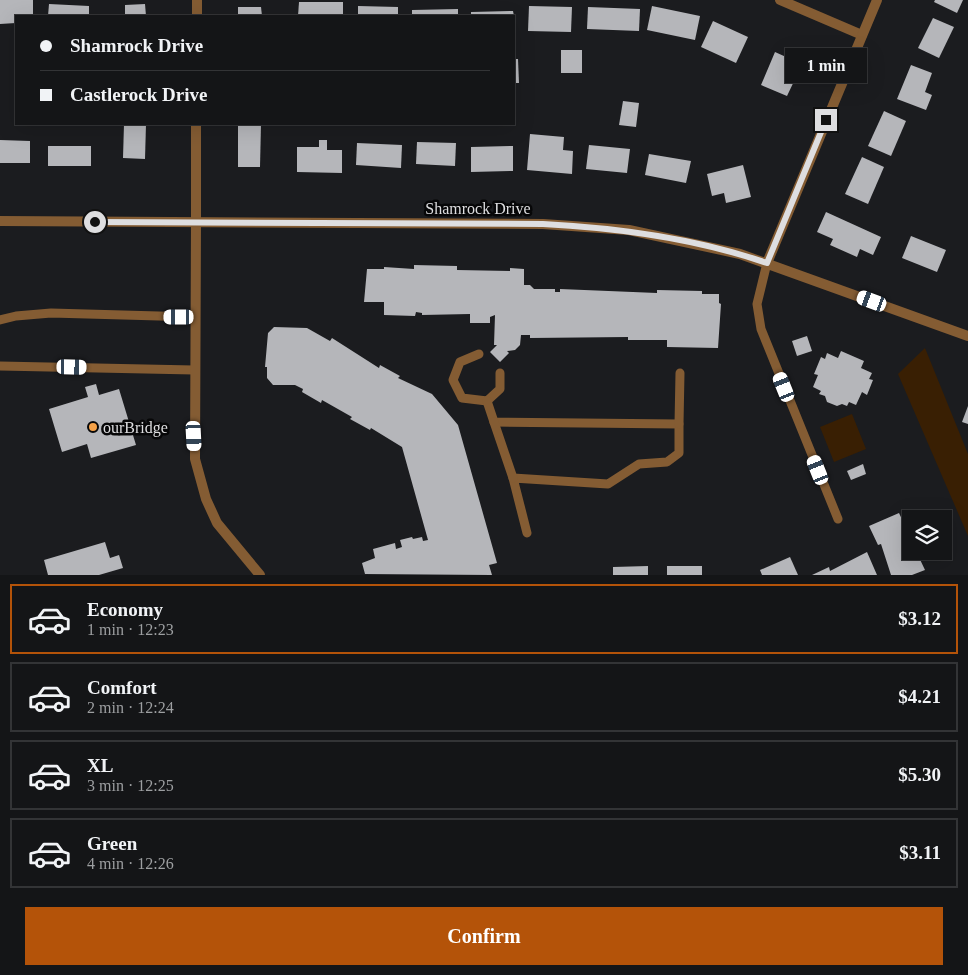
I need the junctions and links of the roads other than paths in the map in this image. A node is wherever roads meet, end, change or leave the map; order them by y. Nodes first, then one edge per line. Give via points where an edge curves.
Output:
1 (197, 0) edge
2 (780, 0) edge
3 (877, 0) edge
4 (197, 15) edge
5 (862, 36) junction
6 (196, 125) edge
7 (0, 221) edge
8 (196, 223) junction
9 (767, 263) junction
10 (195, 317) junction
11 (0, 320) edge
12 (968, 336) edge
13 (479, 354) dead end
14 (0, 366) edge
15 (194, 370) junction
16 (500, 373) dead end
17 (680, 373) dead end
18 (487, 401) junction
19 (494, 422) junction
20 (679, 424) junction
21 (513, 478) junction
22 (838, 519) dead end
23 (527, 533) dead end
24 (259, 574) edge
25 (271, 575) edge

1 - 4 street
2 - 5 street
3 - 5 street
5 - 9 street
6 - 8 street
7 - 8 street, Shamrock Drive
8 - 9 street, Shamrock Drive via 601,227 664,236
8 - 10 street
9 - 12 street, Shamrock Drive
9 - 22 lane via 758,304 760,328
10 - 11 lane via 51,313
10 - 15 street
13 - 18 lane via 460,362 453,380 462,398
14 - 15 lane
15 - 24 street via 195,459 203,492 217,523
16 - 18 lane via 500,389
17 - 20 lane
18 - 19 lane
19 - 20 lane
19 - 21 lane
20 - 21 lane via 679,453 668,462 639,464 608,484
21 - 23 lane
24 - 25 street

